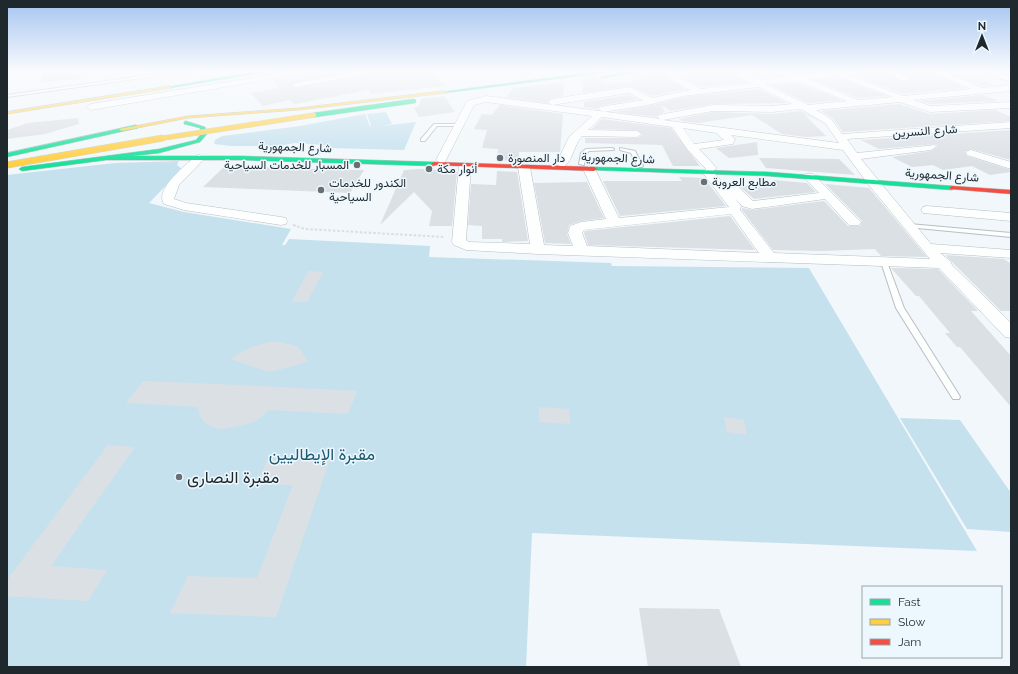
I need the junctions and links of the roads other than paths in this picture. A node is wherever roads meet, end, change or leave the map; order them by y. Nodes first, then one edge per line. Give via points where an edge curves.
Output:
1 (40, 102) edge
2 (48, 102) edge
3 (114, 102) edge
4 (353, 102) edge
5 (404, 102) edge
6 (408, 102) edge
7 (471, 102) edge
8 (518, 102) edge
9 (543, 102) edge
10 (642, 102) edge
11 (796, 102) edge
12 (851, 102) edge
13 (910, 102) edge
14 (7, 104) edge
15 (532, 104) junction
16 (1011, 105) edge
17 (91, 107) dead end
18 (805, 107) junction
19 (586, 112) junction
20 (7, 113) edge
21 (600, 114) junction
22 (645, 120) junction
23 (675, 124) junction
24 (459, 125) junction
25 (1011, 125) edge
26 (122, 129) junction
27 (719, 130) junction
28 (579, 133) junction
29 (637, 134) dead end
30 (839, 137) junction
31 (200, 139) junction
32 (423, 140) dead end
33 (40, 147) junction
34 (691, 147) junction
35 (846, 147) junction
36 (931, 147) dead end
37 (612, 149) dead end
38 (622, 149) dead end
39 (7, 151) edge
40 (971, 153) dead end
41 (7, 155) edge
42 (853, 157) junction
43 (105, 158) junction
44 (200, 158) junction
45 (441, 160) junction
46 (562, 164) junction
47 (7, 165) edge
48 (465, 165) junction
49 (586, 166) junction
50 (640, 166) junction
51 (1011, 166) edge
52 (524, 167) junction
53 (7, 170) edge
54 (712, 171) junction
55 (809, 176) junction
56 (869, 179) junction
57 (1011, 187) edge
58 (1011, 192) edge
59 (829, 195) junction
60 (734, 210) junction
61 (927, 210) dead end
62 (1011, 217) edge
63 (281, 221) road end
64 (614, 222) junction
65 (854, 222) dead end
66 (909, 226) junction
67 (1011, 235) edge
68 (927, 248) junction
69 (538, 250) junction
70 (582, 252) junction
71 (1011, 254) edge
72 (770, 258) junction
73 (884, 262) junction
74 (945, 264) junction
75 (1011, 333) edge
76 (956, 397) dead end

1 - 14 main road
2 - 20 main road
3 - 17 street
4 - 26 main road via 188,117
5 - 47 main road, bridge via 209,130
6 - 31 main road
7 - 24 street
8 - 15 street
9 - 15 street
10 - 19 street
11 - 18 street
12 - 18 street
13 - 16 street via 930,109
15 - 19 street
18 - 22 street via 713,108
18 - 30 street via 828,121
19 - 21 street
21 - 22 street
21 - 28 street
22 - 23 street
23 - 27 street
23 - 34 street
24 - 32 lane via 436,125
24 - 45 street
25 - 30 street, شارع النسرين
26 - 31 main road via 185,122 202,126 204,134
26 - 33 main road
27 - 34 street via 729,136 729,142
27 - 35 street
28 - 29 street
28 - 46 street via 569,145
30 - 35 street
31 - 43 main road via 159,151
31 - 45 main road, شارع الجمهورية via 201,146 208,150 230,154
33 - 39 main road
33 - 41 main road
34 - 54 street
35 - 42 street
36 - 42 street
37 - 49 lane via 588,150 584,153
38 - 50 lane via 633,152
40 - 51 street
42 - 56 street
43 - 44 main road, شارع الجمهورية
43 - 53 main road
44 - 48 main road, شارع الجمهورية
44 - 63 street via 172,186 167,193 168,201 184,206
45 - 46 main road, شارع الجمهورية
46 - 49 main road, شارع الجمهورية
48 - 52 main road, شارع الجمهورية
48 - 69 street via 460,244 472,248
49 - 50 main road, شارع الجمهورية
49 - 52 main road, شارع الجمهورية
49 - 54 main road, شارع الجمهورية
49 - 64 street
50 - 54 main road, شارع الجمهورية
52 - 69 street
54 - 55 main road, شارع الجمهورية
54 - 56 main road, شارع الجمهورية
54 - 59 street via 749,204
54 - 60 street via 735,206
55 - 56 main road, شارع الجمهورية
55 - 59 street
56 - 57 main road, شارع الجمهورية
56 - 58 main road, شارع الجمهورية
56 - 66 street
59 - 65 street
60 - 64 street
60 - 72 street
61 - 62 street
64 - 70 street via 575,229
66 - 67 lane
66 - 68 street
68 - 71 street
68 - 74 street
69 - 70 street
70 - 72 street
72 - 73 street
73 - 74 street
73 - 76 lane via 900,308
74 - 75 street

